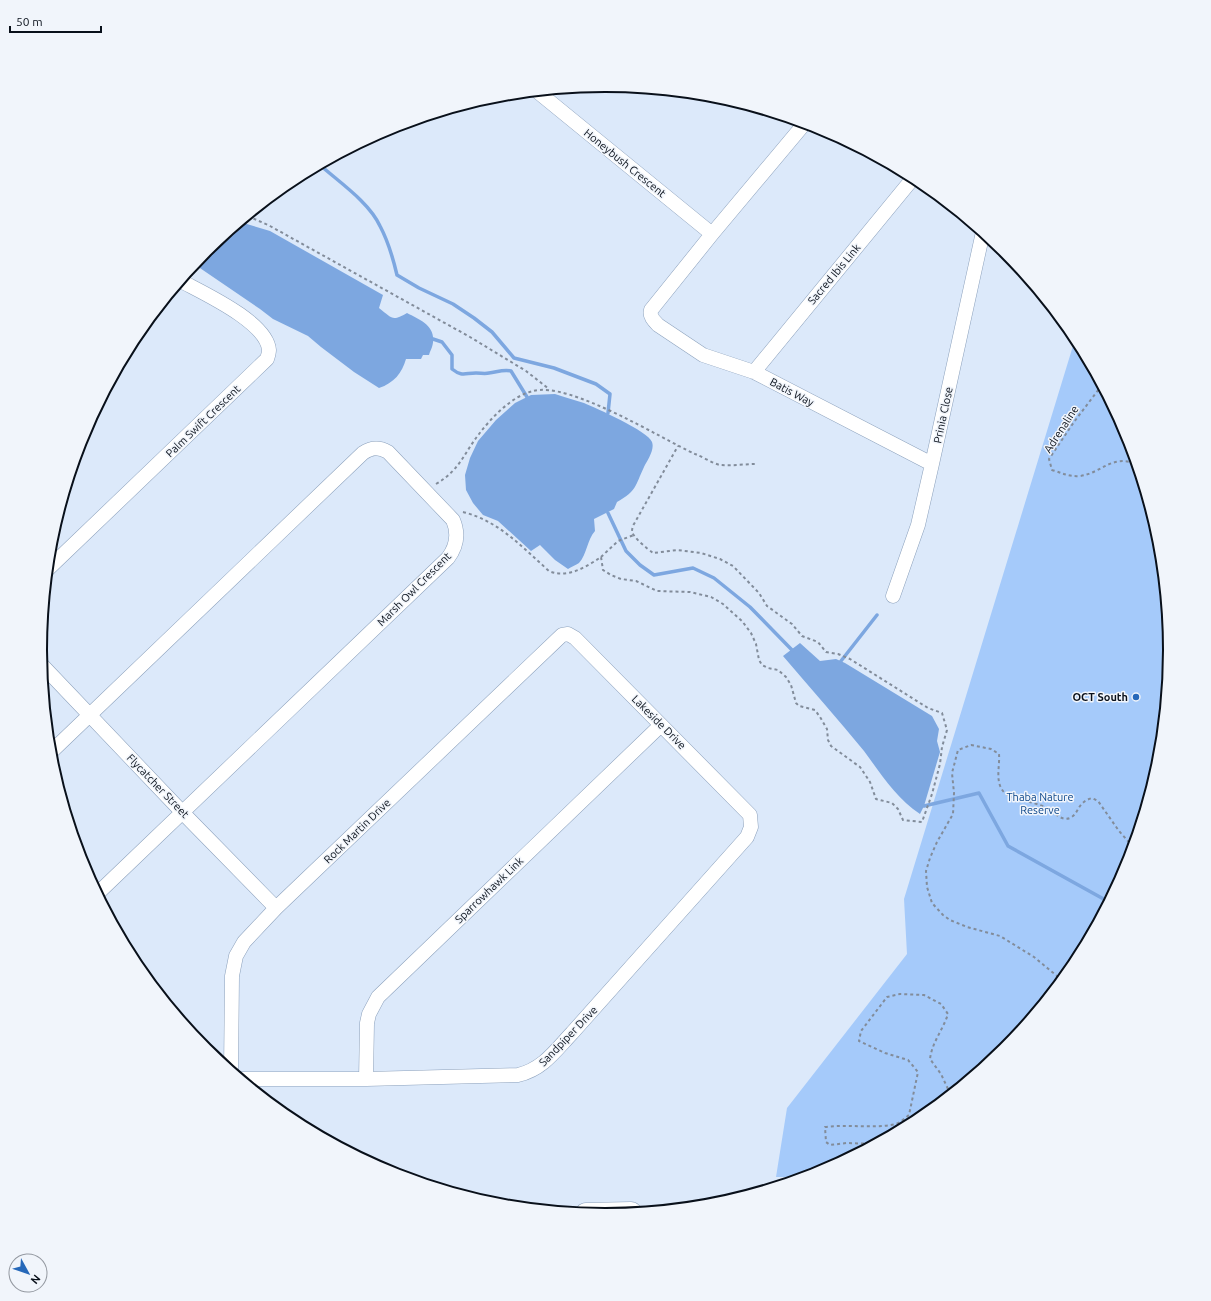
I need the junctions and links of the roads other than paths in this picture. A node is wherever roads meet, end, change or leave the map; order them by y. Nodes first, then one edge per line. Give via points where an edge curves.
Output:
1 (543, 96) edge
2 (798, 127) edge
3 (910, 182) edge
4 (712, 234) junction
5 (982, 238) edge
6 (185, 283) edge
7 (754, 372) junction
8 (932, 464) junction
9 (55, 563) edge
10 (893, 596) dead end
11 (568, 634) joint
12 (48, 671) edge
13 (90, 715) junction
14 (661, 725) junction
15 (56, 747) edge
16 (182, 812) junction
17 (749, 812) joint
18 (101, 890) edge
19 (276, 908) junction
20 (231, 1064) edge
21 (248, 1079) edge
22 (366, 1079) junction

1 - 4 street, Honeybush Crescent
2 - 4 street
3 - 7 street, Sacred Ibis Link
4 - 7 street, Batis Way via 650,314 658,325 703,355
5 - 8 street, Prinia Close
6 - 9 street, Palm Swift Crescent via 244,317 266,341 269,349 267,359
7 - 8 street, Batis Way
8 - 10 street, Prinia Close via 918,525
11 - 14 street, Lakeside Drive via 575,638
11 - 19 street, Rock Martin Drive via 562,634
12 - 13 street, Flycatcher Street
13 - 15 street
13 - 16 street, Flycatcher Street
13 - 16 street, Marsh Owl Crescent via 369,449 376,448 388,452 445,511 453,520 457,532 455,546 448,558
14 - 17 street, Lakeside Drive
14 - 22 street, Sparrowhawk Link via 378,997 369,1014
16 - 18 street, Marsh Owl Crescent
16 - 19 street, Flycatcher Street
17 - 22 street, Sandpiper Drive via 751,827 747,837 540,1066 518,1076
19 - 20 street, Rock Martin Drive via 244,942 236,956 232,976
21 - 22 street, Sandpiper Drive

